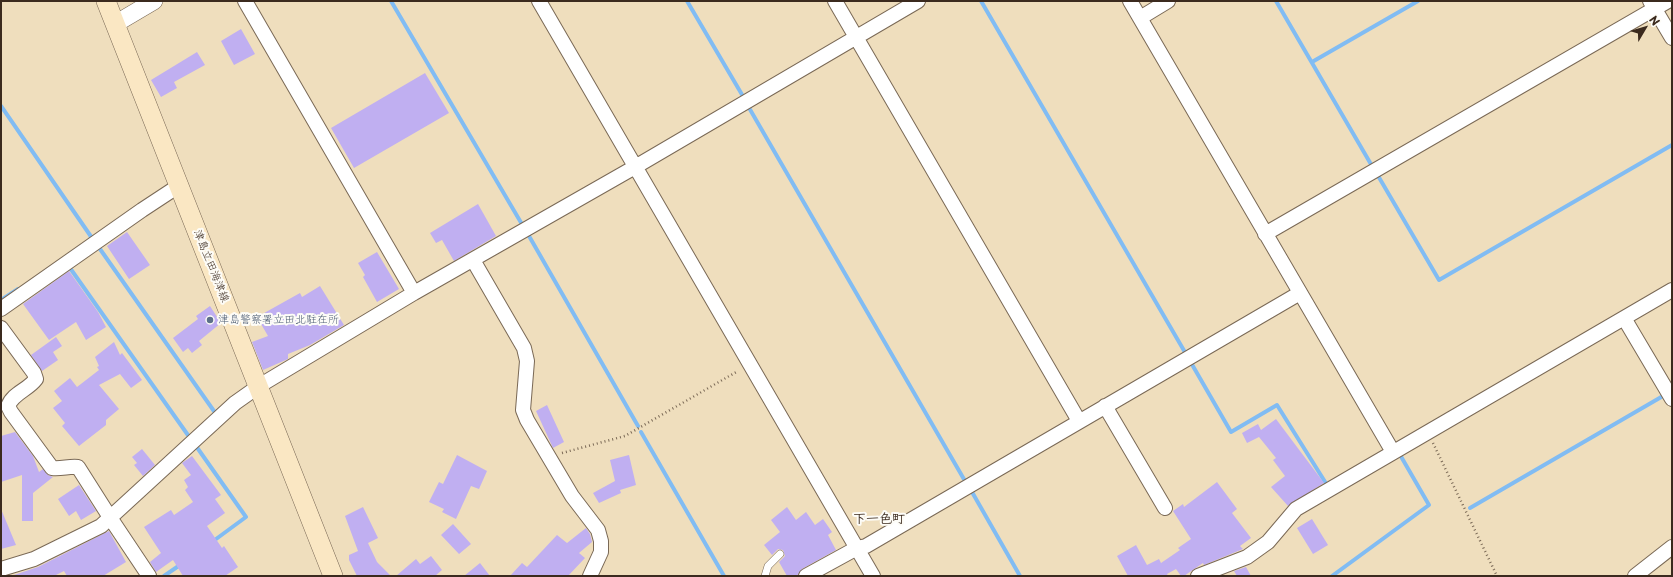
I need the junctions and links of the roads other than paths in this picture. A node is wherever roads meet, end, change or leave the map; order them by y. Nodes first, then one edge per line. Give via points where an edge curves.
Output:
1 (106, 1) edge
2 (154, 1) edge
3 (245, 1) edge
4 (539, 1) edge
5 (835, 1) edge
6 (918, 1) edge
7 (1130, 1) edge
8 (1168, 1) edge
9 (1668, 1) edge
10 (1653, 5) edge
11 (1140, 18) junction
12 (115, 24) junction
13 (856, 37) junction
14 (1672, 38) edge
15 (635, 167) junction
16 (180, 185) junction
17 (1266, 234) junction
18 (473, 260) junction
19 (1672, 290) edge
20 (1300, 292) junction
21 (414, 293) junction
22 (1, 309) edge
23 (1624, 318) junction
24 (1, 328) edge
25 (259, 386) junction
26 (1672, 399) edge
27 (1105, 406) junction
28 (1079, 422) junction
29 (1393, 452) junction
30 (1166, 508) dead end
31 (110, 519) junction
32 (1672, 547) edge
33 (857, 548) junction
34 (780, 554) dead end
35 (1, 569) edge
36 (149, 576) edge
37 (333, 576) edge
38 (590, 576) edge
39 (765, 576) edge
40 (806, 576) edge
41 (873, 576) edge
42 (1198, 576) edge
43 (1635, 576) edge

1 - 12 main road, 津島立田海津線
2 - 12 street
3 - 21 street
4 - 15 street
5 - 13 street
6 - 13 street
7 - 11 street
8 - 11 street
9 - 10 street
10 - 14 street
10 - 17 street
11 - 17 street
12 - 16 main road, 津島立田海津線
13 - 15 street
13 - 28 street
15 - 18 street
15 - 33 street
16 - 22 street
16 - 25 main road, 津島立田海津線
17 - 20 street
18 - 21 street
18 - 38 street via 524,348 527,361 523,410 572,496 598,530 601,552
19 - 23 street
20 - 27 street
20 - 29 street
21 - 25 street
23 - 26 street
23 - 29 street
24 - 31 street via 36,379 11,399 8,406 11,412 52,468 78,467
25 - 31 street via 235,403
25 - 37 main road, 津島立田海津線
27 - 28 street
27 - 30 street
28 - 33 street via 866,546
29 - 42 street via 1296,509 1268,542 1247,556
31 - 35 street via 101,526 34,559
31 - 36 street
32 - 43 street
33 - 40 street
33 - 41 street
34 - 39 lane via 768,566

